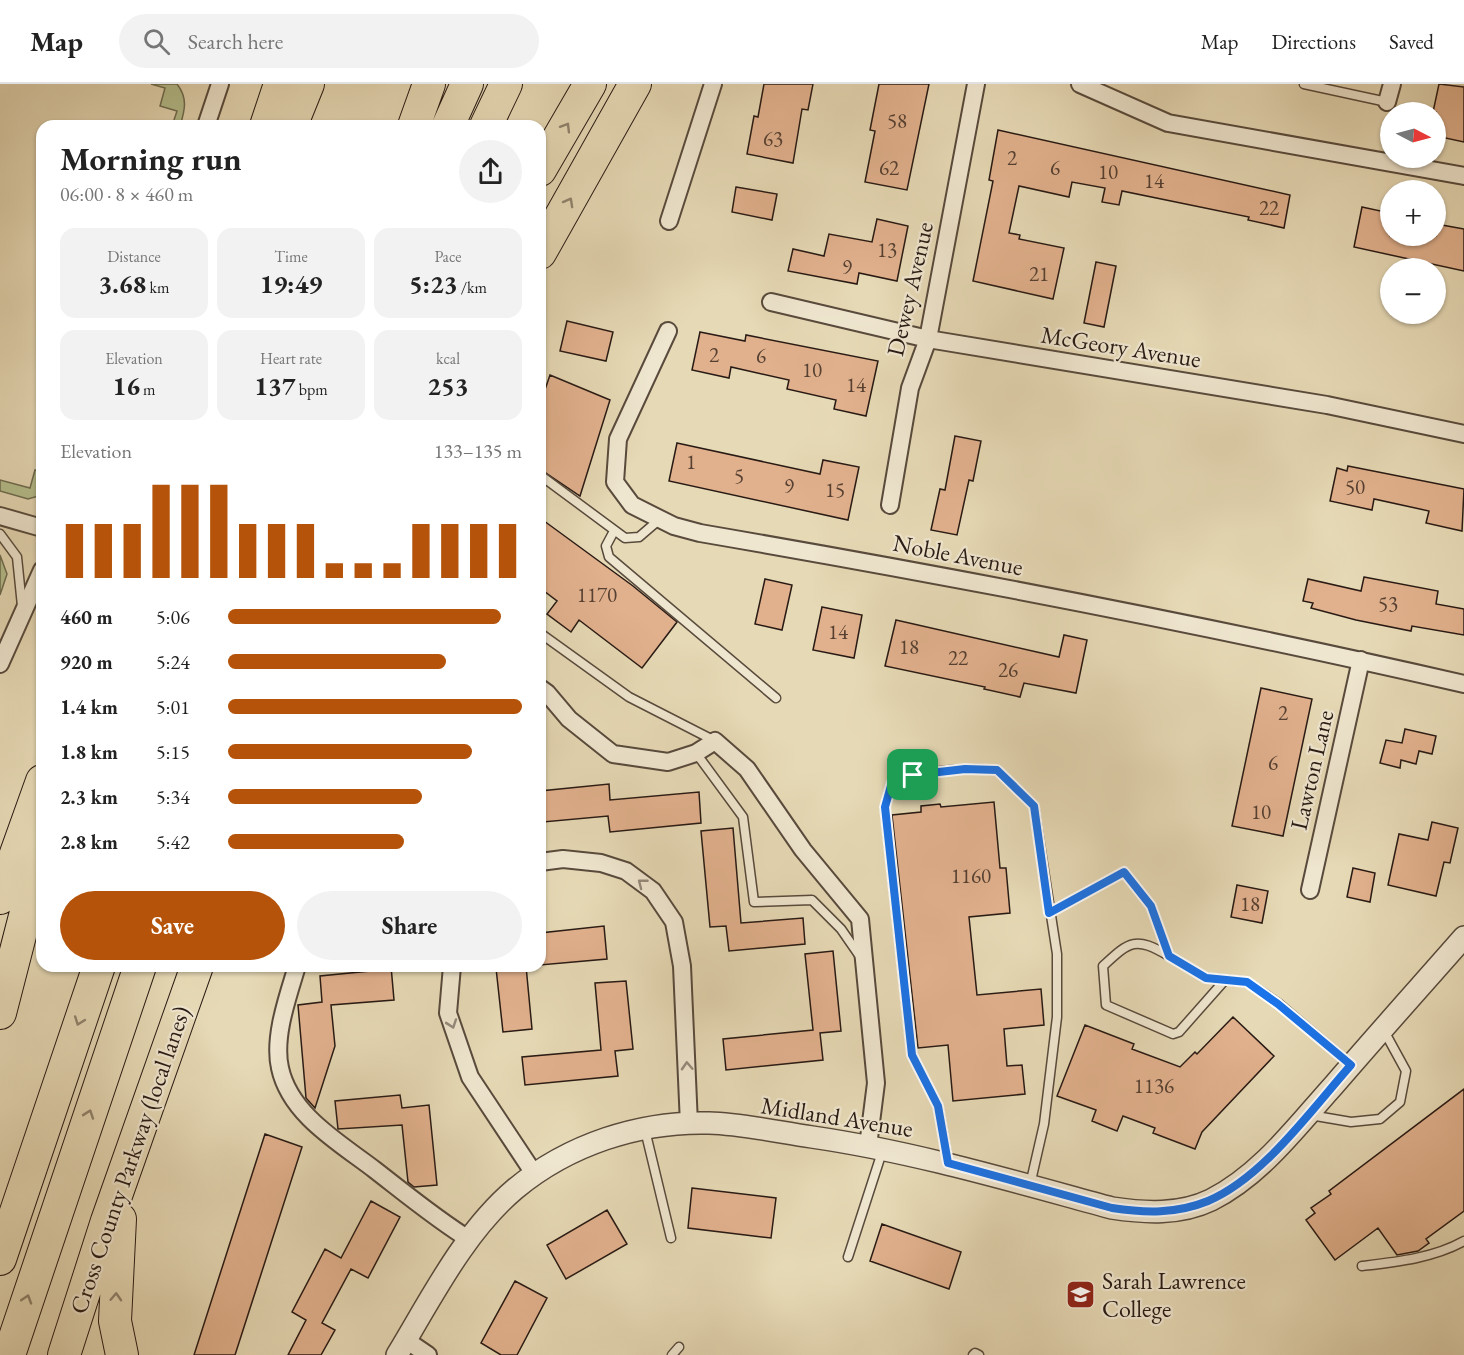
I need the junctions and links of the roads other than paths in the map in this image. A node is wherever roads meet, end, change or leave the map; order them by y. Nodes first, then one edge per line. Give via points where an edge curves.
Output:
1 (220, 84) edge
2 (280, 84) edge
3 (308, 84) edge
4 (429, 84) edge
5 (467, 84) edge
6 (506, 84) edge
7 (590, 84) edge
8 (635, 84) edge
9 (713, 84) edge
10 (976, 84) edge
11 (1080, 84) edge
12 (1305, 84) edge
13 (1392, 84) edge
14 (1387, 102) joint
15 (208, 120) edge
16 (268, 120) edge
17 (293, 120) edge
18 (416, 120) edge
19 (451, 120) edge
20 (489, 120) edge
21 (546, 160) edge
22 (1464, 176) edge
23 (669, 221) dead end
24 (546, 242) edge
25 (771, 302) dead end
26 (668, 331) dead end
27 (928, 339) junction
28 (1464, 434) edge
29 (546, 480) edge
30 (890, 505) dead end
31 (0, 516) edge
32 (660, 519) junction
33 (36, 526) edge
34 (614, 531) junction
35 (0, 534) edge
36 (36, 583) edge
37 (23, 612) junction
38 (546, 637) edge
39 (1361, 660) junction
40 (0, 664) edge
41 (1464, 684) edge
42 (546, 692) edge
43 (776, 698) dead end
44 (715, 741) junction
45 (696, 753) junction
46 (36, 798) edge
47 (546, 861) edge
48 (36, 873) edge
49 (1310, 890) dead end
50 (0, 898) edge
51 (1049, 913) junction
52 (1462, 942) edge
53 (1169, 956) junction
54 (866, 965) junction
55 (97, 972) edge
56 (138, 972) edge
57 (194, 972) edge
58 (295, 972) edge
59 (451, 972) edge
60 (1225, 980) junction
61 (0, 1013) edge
62 (1383, 1029) junction
63 (1351, 1065) junction
64 (1307, 1115) junction
65 (689, 1124) junction
66 (645, 1129) junction
67 (876, 1147) junction
68 (948, 1163) junction
69 (535, 1175) junction
70 (122, 1179) junction
71 (1030, 1185) junction
72 (671, 1238) dead end
73 (470, 1240) junction
74 (1464, 1241) edge
75 (848, 1257) dead end
76 (0, 1259) edge
77 (1362, 1266) dead end
78 (679, 1347) dead end
79 (401, 1348) edge
80 (9, 1355) edge
81 (64, 1355) edge
82 (122, 1355) edge
83 (428, 1355) edge
84 (672, 1355) edge
85 (973, 1355) edge
86 (979, 1355) edge

1 - 15 street
2 - 16 highway
3 - 17 highway
4 - 18 highway
5 - 19 highway
6 - 20 highway
21 -> 7 highway
24 -> 8 highway
9 - 23 street
10 - 27 street, Dewey Avenue
11 - 22 street via 1168,123
12 - 14 lane
13 - 14 street
25 - 27 street, McGeory Avenue
26 - 32 street, Noble Avenue via 618,439 615,482 632,505
27 - 28 street, McGeory Avenue via 1327,405
27 - 30 street, Dewey Avenue via 910,388
29 - 34 lane
31 - 33 street
32 - 34 lane via 632,540
32 - 39 street, Noble Avenue via 700,533 894,567
34 - 43 lane via 606,546 609,557
35 - 37 lane via 17,557
36 - 37 street
37 - 40 street
38 - 44 lane via 629,697
39 - 41 street, Noble Avenue
39 - 49 street, Lawton Lane
42 - 45 street via 569,718 613,754 668,762
44 - 45 street
44 - 54 street via 747,769 803,850 860,919
45 - 54 lane via 743,817 754,902 812,900 841,929
46 - 50 highway
65 -> 47 street via 682,966 674,921 653,891 626,871 582,861
48 - 61 highway
51 - 53 lane via 1124,872 1151,906
51 - 68 lane via 1034,806 997,770 935,771 892,782 885,807 912,1055 938,1106
51 - 71 lane via 1057,954 1057,1017 1044,1125
52 - 62 street, Midland Avenue
53 - 60 lane via 1206,978
53 - 60 lane via 1147,943 1127,944 1103,966 1106,1005 1173,1034
54 - 67 street via 876,1083
55 -> 76 highway
80 -> 56 highway
57 - 70 highway, Cross County Parkway (local lanes)
58 - 73 street via 282,1018 278,1053 280,1071 291,1096 317,1125 354,1156
59 -> 69 street via 448,1013 470,1077
60 - 63 lane via 1247,982
62 - 63 street, Midland Avenue
62 - 64 lane via 1406,1071 1400,1102 1380,1119 1351,1122
63 - 64 street, Midland Avenue
64 - 71 street, Midland Avenue via 1246,1176 1195,1206 1137,1212
65 - 66 street, Midland Avenue
65 - 67 street, Midland Avenue via 730,1125
66 - 69 street, Midland Avenue via 572,1152
66 - 72 lane
67 - 68 street, Midland Avenue
67 - 75 lane
68 - 71 street, Midland Avenue
69 - 73 street, Midland Avenue via 498,1206
70 - 81 highway, Cross County Parkway (local lanes)
82 -> 70 highway via 115,1321
73 - 79 street, Midland Avenue
74 - 77 lane via 1399,1262
78 - 84 lane
79 - 83 street
85 - 86 lane

